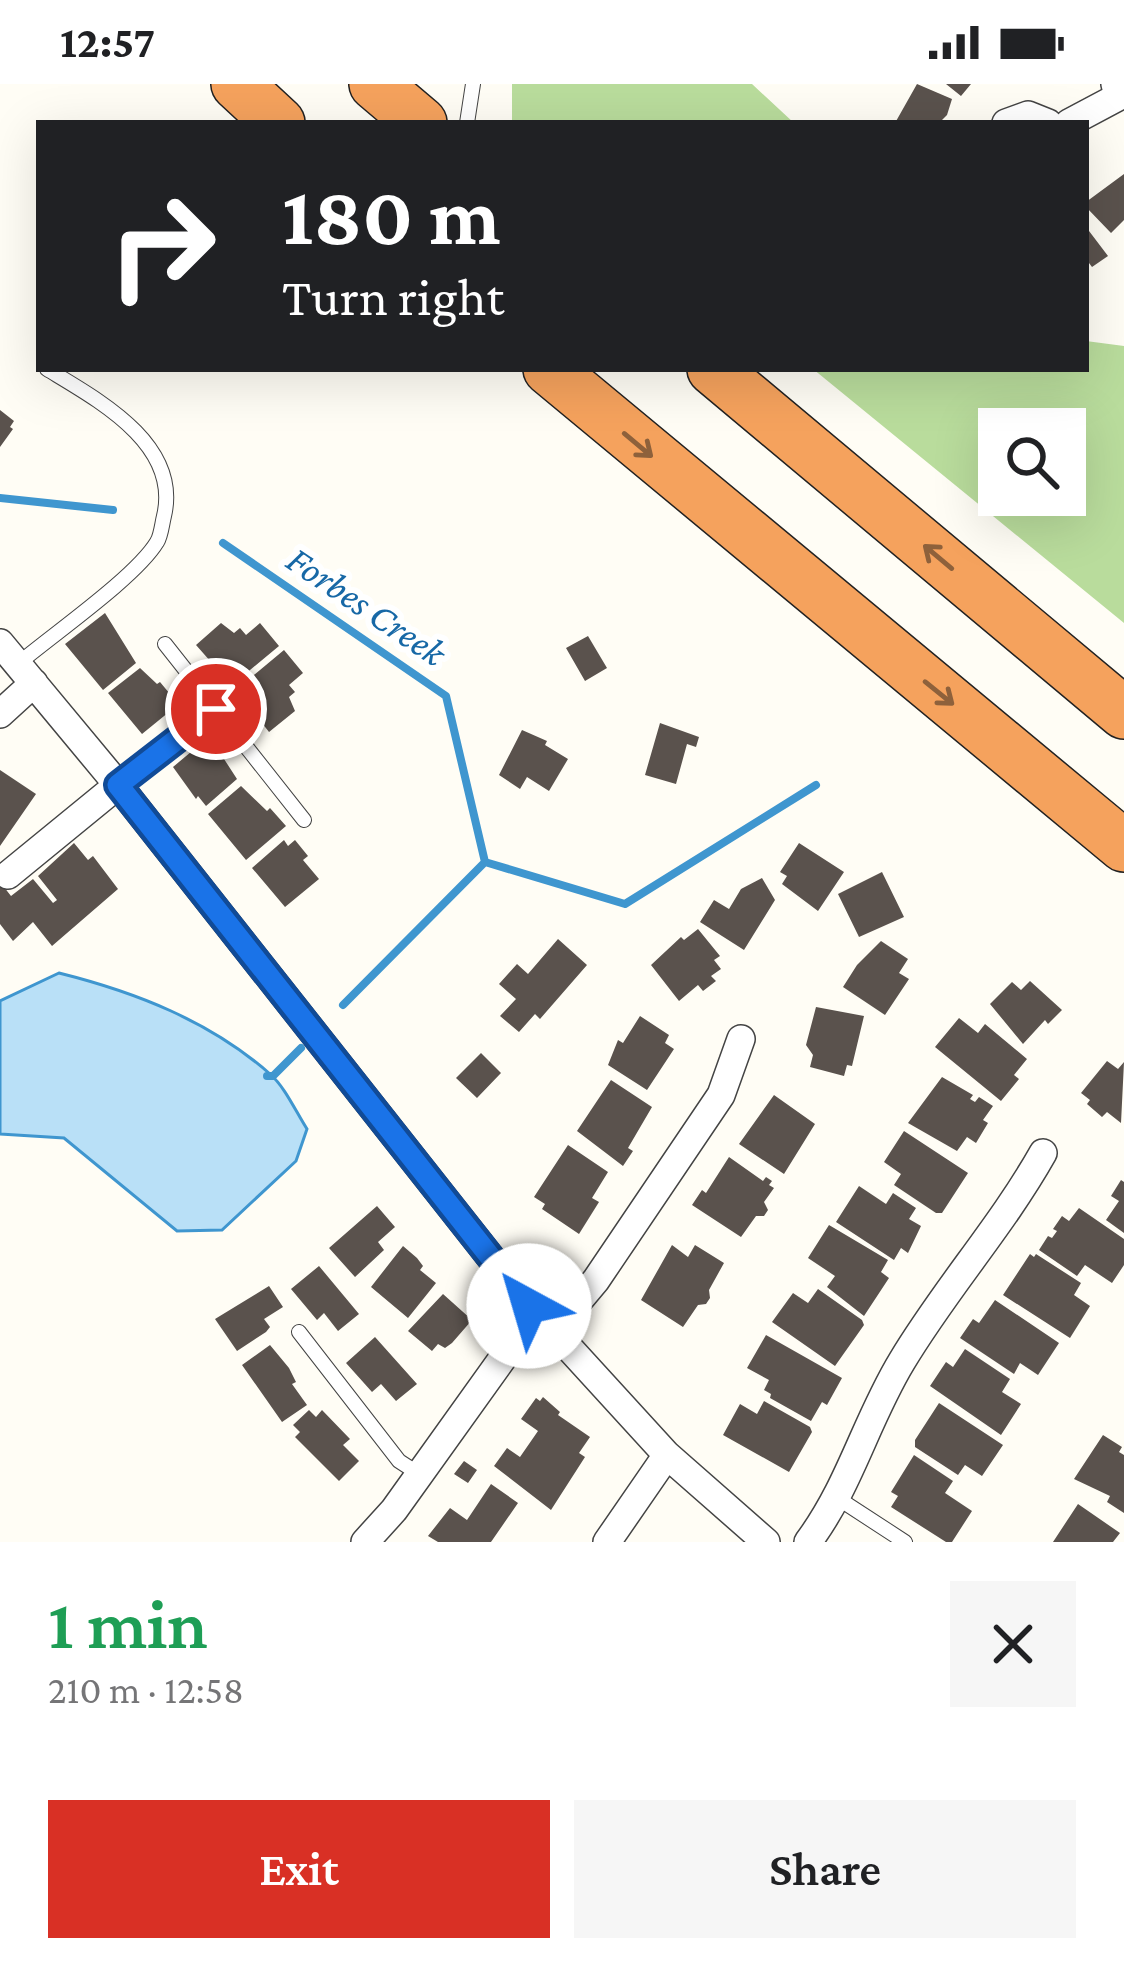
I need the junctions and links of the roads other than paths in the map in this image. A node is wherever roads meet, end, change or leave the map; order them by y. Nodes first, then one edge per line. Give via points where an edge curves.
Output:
1 (237, 84) edge
2 (375, 84) edge
3 (472, 84) edge
4 (1119, 95) edge
5 (276, 120) edge
6 (417, 120) edge
7 (466, 120) edge
8 (1074, 120) edge
9 (52, 372) edge
10 (553, 372) edge
11 (717, 372) edge
12 (165, 644) dead end
13 (17, 663) edge
14 (216, 709) junction
15 (1124, 713) edge
16 (0, 714) edge
17 (118, 785) junction
18 (304, 820) dead end
19 (1124, 846) edge
20 (8, 875) dead end
21 (741, 1039) dead end
22 (1043, 1153) dead end
23 (570, 1311) junction
24 (527, 1317) junction
25 (298, 1332) dead end
26 (561, 1339) junction
27 (668, 1455) junction
28 (419, 1474) junction
29 (839, 1499) junction
30 (365, 1542) edge
31 (608, 1542) edge
32 (766, 1542) edge
33 (808, 1542) edge
34 (905, 1542) edge

1 - 5 highway
2 - 6 highway
3 - 7 lane
4 - 8 street
9 - 13 lane via 111,408 162,464 167,503 158,541
10 -> 19 highway
15 -> 11 highway
12 - 14 lane
13 - 16 street
13 - 17 street
14 - 17 lane
14 - 18 lane
17 - 20 street
17 - 24 street
21 - 23 street via 721,1095
22 - 29 street via 901,1362
23 - 24 street via 546,1301
23 - 26 street via 572,1330
24 - 26 street via 538,1337
24 - 28 street
25 - 28 lane via 399,1460
26 - 27 street
27 - 31 street
27 - 32 street
28 - 30 street
29 - 33 street
29 - 34 lane

